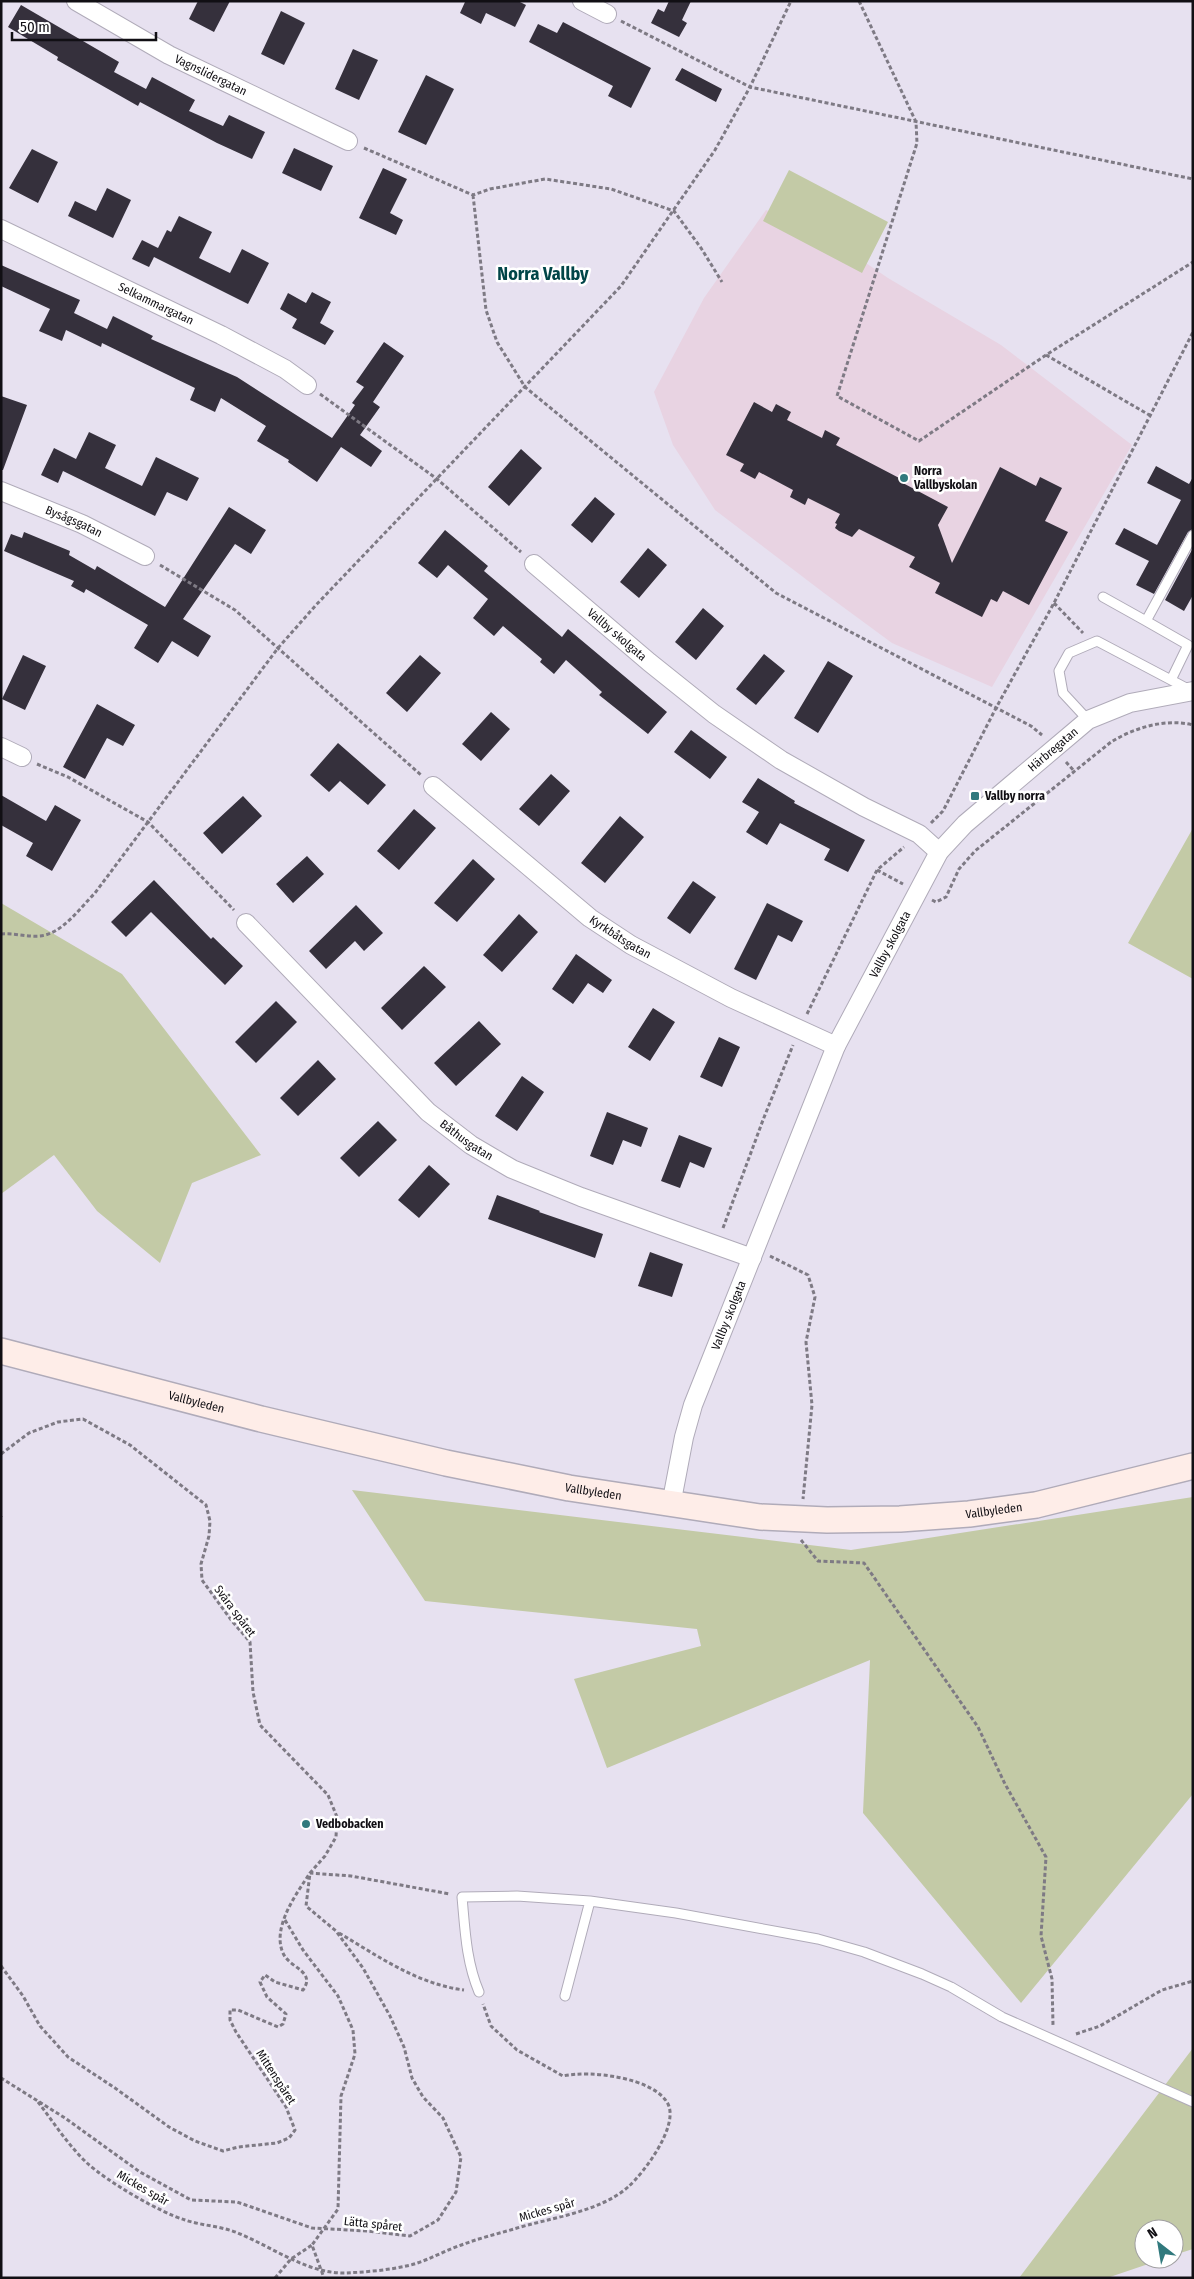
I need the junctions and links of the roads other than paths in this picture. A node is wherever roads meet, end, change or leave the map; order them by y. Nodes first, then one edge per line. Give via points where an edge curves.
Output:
1 (76, 1) edge
2 (582, 1) edge
3 (607, 14) road end
4 (348, 141) road end
5 (1, 229) edge
6 (307, 385) road end
7 (1, 491) edge
8 (1193, 535) edge
9 (145, 556) road end
10 (534, 564) road end
11 (1103, 597) dead end
12 (1146, 621) junction
13 (1172, 680) junction
14 (1192, 691) edge
15 (1088, 720) junction
16 (1, 747) edge
17 (22, 757) road end
18 (433, 786) road end
19 (939, 852) junction
20 (246, 923) road end
21 (836, 1046) junction
22 (754, 1254) junction
23 (1, 1350) edge
24 (1193, 1466) edge
25 (671, 1505) junction
26 (590, 1901) junction
27 (479, 1992) road end
28 (565, 1996) dead end
29 (1193, 2102) edge

1 - 4 street, Vagnslidergatan via 176,59
2 - 3 street
5 - 6 street, Selkammargatan via 221,335 285,369
7 - 9 street, Bysågsgatan via 82,524
8 - 12 lane
10 - 19 street, Vallby skolgata via 714,714 781,760 918,834
11 - 12 lane
12 - 13 lane via 1188,645
13 - 14 lane
13 - 15 lane via 1097,641 1069,653 1059,671 1063,693
14 - 15 street, Härbregatan via 1130,703
15 - 19 street, Härbregatan via 965,824
16 - 17 street
18 - 21 street, Kyrkbåtsgatan via 590,918 631,945 731,998
19 - 21 street, Vallby skolgata
20 - 22 street, Båthusgatan via 428,1112 471,1145 520,1173 581,1197
21 - 22 street, Vallby skolgata
22 - 25 street, Vallby skolgata via 694,1405 684,1437
23 - 25 main road, Vallbyleden via 261,1419 428,1458 568,1488
24 - 25 main road, Vallbyleden via 1036,1505 900,1519 760,1517
26 - 27 lane via 517,1896 462,1897 467,1954
26 - 28 lane
26 - 29 lane via 770,1929 818,1938 864,1952 944,1984 1002,2017

